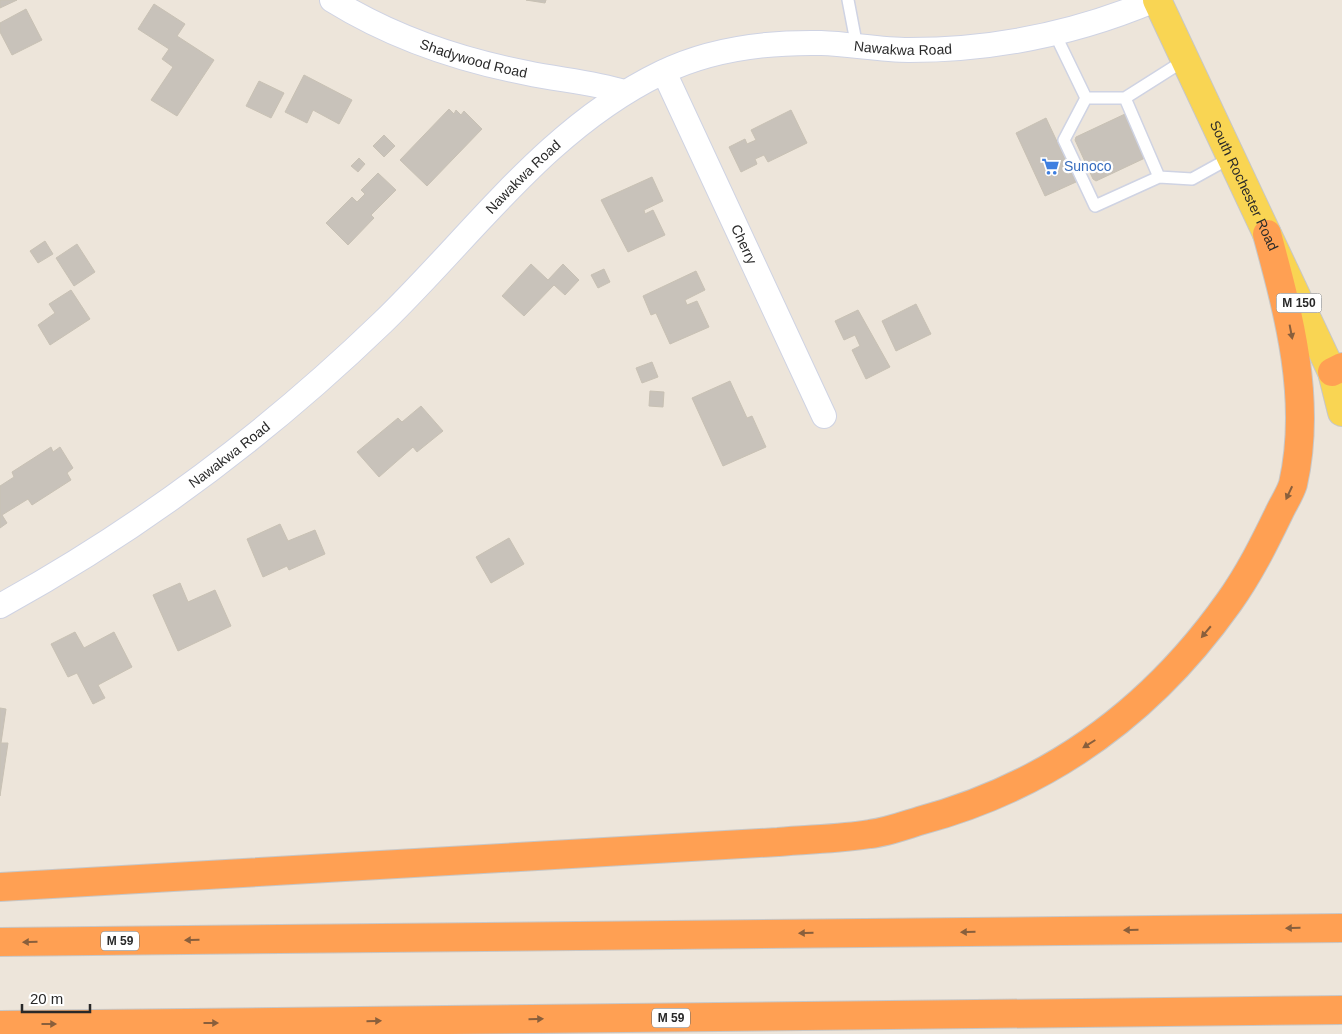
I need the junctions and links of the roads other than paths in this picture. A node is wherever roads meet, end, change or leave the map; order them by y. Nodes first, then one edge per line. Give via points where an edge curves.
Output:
1 (332, 0) edge
2 (848, 0) edge
3 (1156, 0) edge
4 (1055, 34) junction
5 (856, 47) junction
6 (1185, 60) junction
7 (664, 72) junction
8 (624, 92) junction
9 (1086, 98) junction
10 (1125, 98) junction
11 (1230, 158) junction
12 (1159, 177) junction
13 (1267, 234) junction
14 (1339, 374) edge
15 (1342, 412) edge
16 (824, 416) dead end
17 (0, 606) edge
18 (0, 887) edge
19 (1342, 928) edge
20 (0, 942) edge
21 (1342, 1010) edge
22 (0, 1025) edge

1 - 8 street, Shadywood Road via 381,26 483,63 600,84
2 - 5 lane
3 - 4 street, Nawakwa Road via 1097,23
3 - 6 main road, South Rochester Road / M 150
4 - 5 street, Nawakwa Road via 956,49
4 - 9 lane
5 - 7 street, Nawakwa Road via 824,43 758,46 694,60
6 - 10 lane
6 - 11 main road, South Rochester Road / M 150
7 - 8 street, Nawakwa Road
7 - 16 street, Cherry
8 - 17 street, Nawakwa Road via 520,177 386,319 295,402 174,497 115,538
9 - 10 lane
9 - 12 lane via 1064,140 1095,206
10 - 12 lane
11 - 12 lane via 1192,179
11 - 13 main road, South Rochester Road / M 150
13 - 14 main road, South Rochester Road / M 150
13 -> 18 highway via 1296,362 1300,427 1292,486 1245,579 1178,666 1104,734 1011,790 950,813 872,834
14 - 15 main road, South Rochester Road / M 150
19 -> 20 highway, M 59
22 -> 21 highway, M 59

